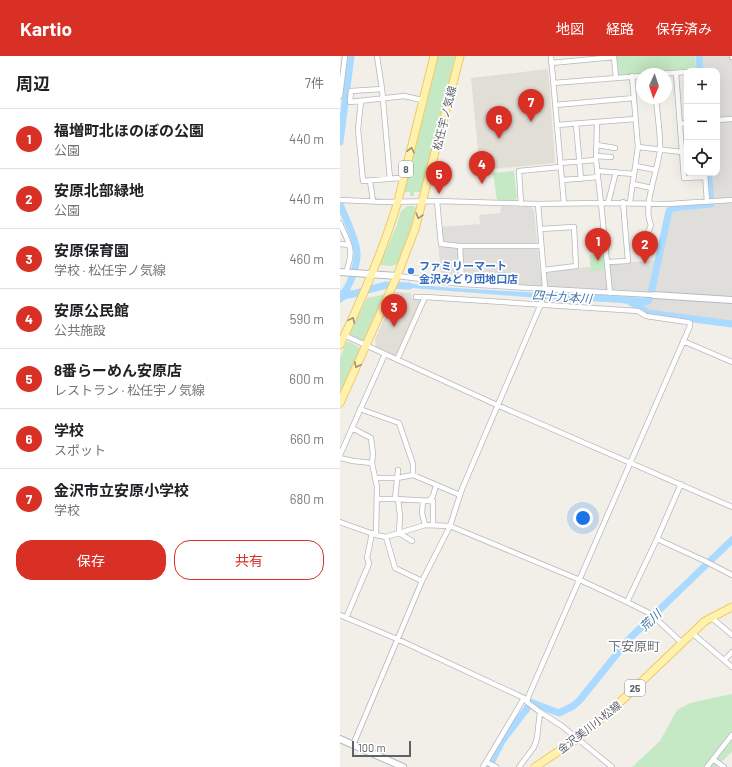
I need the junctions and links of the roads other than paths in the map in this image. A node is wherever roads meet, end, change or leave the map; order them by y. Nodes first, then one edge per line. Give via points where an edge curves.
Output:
1 (345, 56) edge
2 (377, 56) edge
3 (434, 56) edge
4 (460, 56) edge
5 (551, 56) edge
6 (551, 63) junction
7 (342, 66) edge
8 (684, 72) edge
9 (672, 73) edge
10 (676, 73) junction
11 (632, 76) junction
12 (636, 76) edge
13 (616, 78) junction
14 (553, 83) junction
15 (382, 89) junction
16 (340, 95) edge
17 (634, 98) junction
18 (382, 99) junction
19 (422, 100) junction
20 (361, 101) junction
21 (656, 104) edge
22 (555, 105) junction
23 (635, 119) junction
24 (732, 119) edge
25 (720, 120) edge
26 (597, 123) junction
27 (684, 123) edge
28 (576, 124) junction
29 (680, 124) junction
30 (557, 125) junction
31 (597, 145) junction
32 (638, 147) junction
33 (615, 148) dead end
34 (660, 150) junction
35 (682, 152) junction
36 (611, 157) dead end
37 (596, 158) junction
38 (580, 162) junction
39 (560, 165) junction
40 (635, 166) junction
41 (656, 170) junction
42 (598, 171) junction
43 (616, 172) junction
44 (634, 174) junction
45 (698, 176) edge
46 (705, 176) edge
47 (598, 177) junction
48 (390, 179) junction
49 (404, 179) junction
50 (581, 179) junction
51 (370, 180) junction
52 (562, 180) junction
53 (633, 184) junction
54 (652, 188) junction
55 (340, 200) edge
56 (732, 200) edge
57 (373, 201) junction
58 (423, 201) junction
59 (437, 201) junction
60 (398, 202) junction
61 (623, 202) junction
62 (630, 202) junction
63 (649, 202) junction
64 (707, 202) junction
65 (601, 203) junction
66 (608, 203) junction
67 (521, 204) junction
68 (538, 204) junction
69 (564, 204) junction
70 (340, 223) edge
71 (540, 230) junction
72 (645, 240) dead end
73 (340, 244) edge
74 (349, 245) junction
75 (460, 246) junction
76 (542, 246) junction
77 (607, 262) junction
78 (544, 270) junction
79 (345, 272) edge
80 (371, 277) junction
81 (396, 279) junction
82 (462, 284) junction
83 (544, 290) junction
84 (610, 292) junction
85 (651, 295) joint
86 (416, 297) dead end
87 (425, 297) junction
88 (732, 300) edge
89 (541, 302) junction
90 (344, 335) junction
91 (683, 341) junction
92 (340, 345) edge
93 (366, 346) junction
94 (384, 354) junction
95 (397, 360) junction
96 (732, 362) edge
97 (340, 402) edge
98 (497, 405) junction
99 (360, 410) junction
100 (352, 428) junction
101 (340, 455) edge
102 (340, 458) edge
103 (631, 462) junction
104 (372, 463) junction
105 (398, 470) dead end
106 (413, 475) junction
107 (375, 478) junction
108 (397, 478) junction
109 (681, 484) junction
110 (436, 485) junction
111 (460, 495) junction
112 (378, 499) junction
113 (397, 499) junction
114 (423, 500) junction
115 (429, 501) junction
116 (732, 506) edge
117 (340, 522) edge
118 (433, 524) junction
119 (425, 525) junction
120 (450, 526) junction
121 (398, 532) junction
122 (374, 534) junction
123 (386, 537) junction
124 (657, 539) junction
125 (412, 541) dead end
126 (732, 575) edge
127 (580, 580) junction
128 (422, 581) junction
129 (628, 602) junction
130 (732, 607) edge
131 (340, 615) edge
132 (346, 618) junction
133 (712, 618) junction
134 (692, 633) junction
135 (732, 635) edge
136 (397, 639) junction
137 (682, 643) junction
138 (732, 652) edge
139 (724, 660) junction
140 (732, 667) edge
141 (525, 700) junction
142 (540, 712) junction
143 (732, 735) edge
144 (340, 739) edge
145 (576, 739) junction
146 (353, 745) junction
147 (713, 759) junction
148 (486, 762) junction
149 (403, 767) edge
150 (483, 767) edge
151 (496, 767) edge
152 (519, 767) edge
153 (535, 767) edge
154 (612, 767) edge
155 (707, 767) edge
156 (724, 767) edge

1 - 7 street
2 - 15 street
3 - 19 main road, 8
4 - 58 main road, 松任宇ノ気線 / 8
5 - 6 street
6 - 13 street via 614,57
6 - 14 street
7 - 16 street
8 - 10 street
9 - 10 street
10 - 29 street
11 - 12 street
11 - 13 street
11 - 17 street
13 - 14 street
14 - 22 street
15 - 18 street
15 - 20 street via 350,92 350,102
17 - 22 street
17 - 23 street
18 - 19 street via 404,96
18 - 20 street
18 - 48 street
49 -> 19 main road, 8
20 - 51 street via 358,129 363,181
21 - 34 street
22 - 30 street
23 - 26 street
23 - 32 street
24 - 25 street
26 - 28 street
26 - 31 street
27 - 29 street
28 - 30 street
28 - 38 street
29 - 35 street
30 - 39 street
31 - 33 street
31 - 37 street
32 - 34 street
32 - 40 street
34 - 35 street
34 - 41 street
35 - 45 street via 684,178
36 - 37 street
37 - 38 street
37 - 42 street
38 - 39 street
38 - 50 street
39 - 52 street
39 - 67 street via 519,171
40 - 41 street
40 - 44 street
41 - 54 street
42 - 43 street
42 - 47 street
43 - 44 street
43 - 66 street
44 - 53 street
46 - 64 street
47 - 50 street
47 - 65 street
48 - 49 street
48 - 51 street
49 - 60 main road, 8
50 - 52 street
51 - 57 street
52 - 69 street
53 - 54 street
53 - 62 street
54 - 63 street
55 - 57 street
56 - 64 street
57 - 60 street
58 - 59 street
58 - 60 street
58 -> 81 main road, 松任宇ノ気線 / 8
59 - 67 street
59 - 75 street via 441,244
60 - 80 main road, 8
61 - 62 street
61 - 66 street
61 - 77 street via 628,261
62 - 63 street
63 - 64 street
63 - 72 street via 648,219 651,225
65 - 66 street
65 - 69 street
65 - 77 street
67 - 68 street
68 - 69 street
68 - 71 street
70 - 74 street
71 - 76 street
71 - 78 street via 574,227 576,266
73 - 74 street
74 - 79 street via 350,260
75 - 76 street
75 - 82 street
76 - 78 street
77 - 84 street
78 - 83 street
79 - 80 street
80 - 81 street
90 -> 80 main road, 8
81 - 82 street
81 - 93 main road, 松任宇ノ気線 / 8
82 - 83 street
83 - 84 street
83 - 89 street
84 - 85 street
85 - 88 street
86 - 87 street
87 - 89 street
87 - 95 street
89 - 91 street via 638,311 646,316 687,322 690,326
89 - 98 street
90 - 92 main road, 8
90 - 93 street
91 - 96 street
91 - 103 street
93 - 94 street
93 -> 97 main road, 松任宇ノ気線 / 8
94 - 95 street
94 - 99 street
95 - 98 street
98 - 103 street
98 - 111 street
99 - 100 street
99 - 106 street via 399,424 413,464
100 - 101 street
100 - 104 street via 371,438
102 - 104 street
103 - 109 street
103 - 127 street
104 - 107 street
105 - 108 street
106 - 108 street
106 - 110 street
107 - 108 street
107 - 112 street
108 - 113 street
109 - 116 street
109 - 124 street
110 - 111 street
110 - 115 street
111 - 120 street
112 - 113 street
112 - 122 street
113 - 114 street
113 - 121 street via 400,516
114 - 115 street
114 - 119 street via 422,513
115 - 118 street via 433,501
117 - 122 street
118 - 119 street
118 - 120 street
119 - 121 street
120 - 127 street
120 - 128 street
121 - 123 street
121 - 125 street
122 - 123 street
122 - 132 street via 367,558 369,563
123 - 128 street via 395,568
124 - 126 street
124 - 129 street
127 - 129 street
127 - 141 street
128 - 136 street
129 - 137 street via 652,615
130 - 133 main road, 金沢美川小松線 / 25
131 - 132 street
132 - 136 street
133 - 134 main road, 金沢美川小松線 / 25
133 - 135 street
134 - 137 main road, 金沢美川小松線 / 25
134 - 139 street
136 - 141 street
136 - 146 street
137 - 145 main road, 金沢美川小松線 / 25 via 616,706
138 - 139 street
139 - 140 street
141 - 142 street
141 - 148 street
142 - 145 street
142 - 152 street via 534,747
143 - 147 street
144 - 146 street
145 - 153 main road, 金沢美川小松線 / 25
145 - 154 street
146 - 149 street
147 - 155 street
147 - 156 street
148 - 150 street
148 - 151 street

